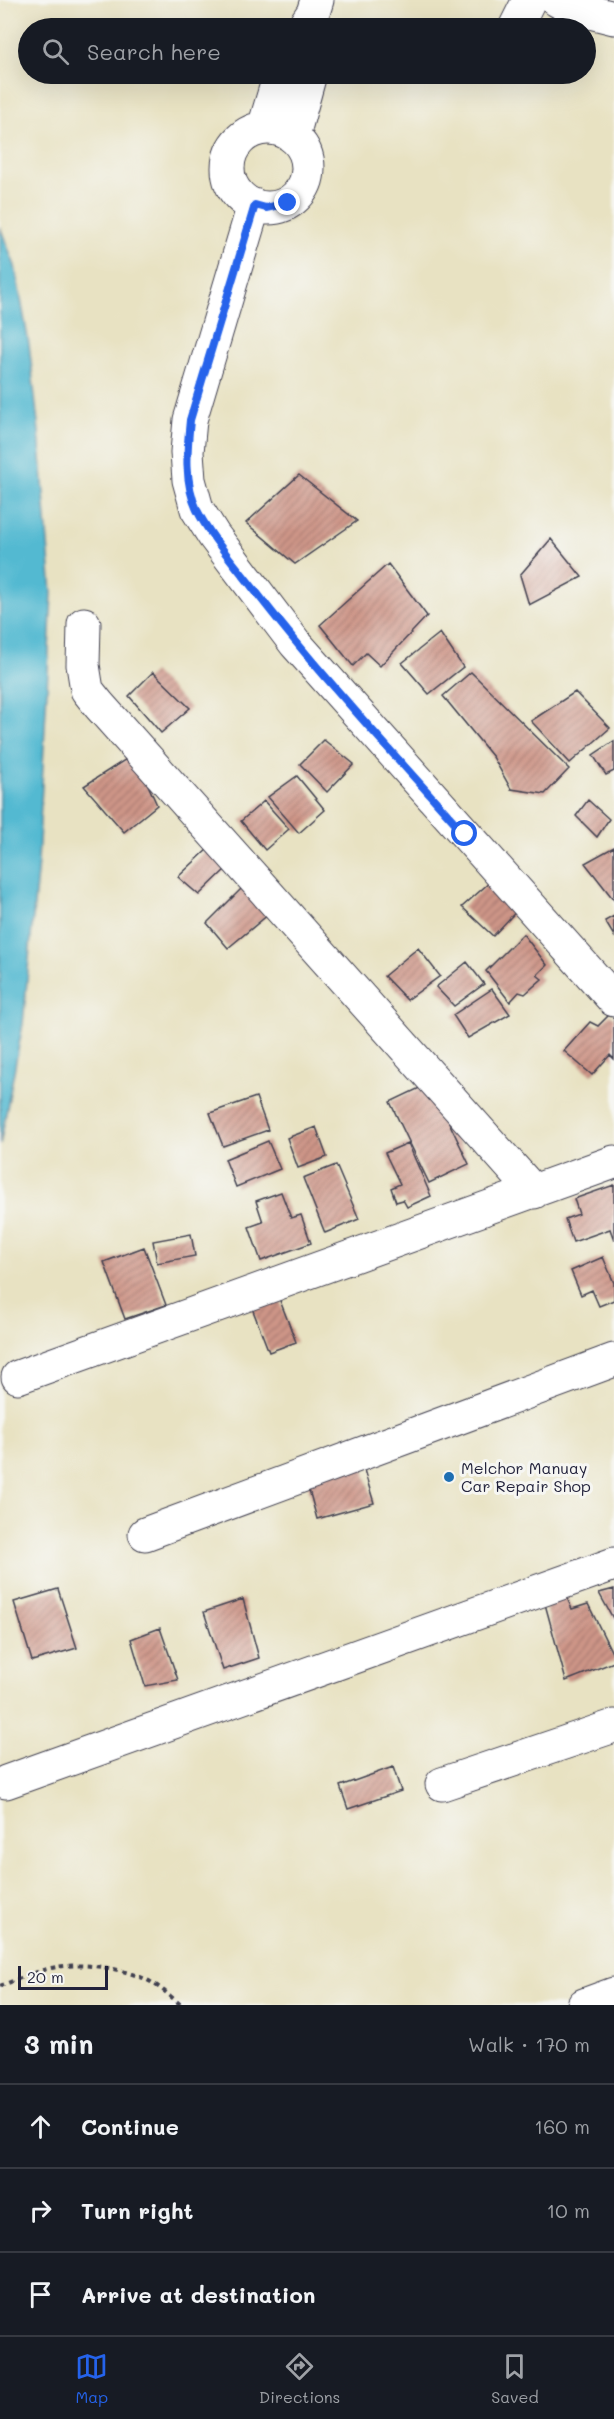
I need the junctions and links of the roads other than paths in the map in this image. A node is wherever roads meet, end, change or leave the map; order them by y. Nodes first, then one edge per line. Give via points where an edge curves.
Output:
1 (529, 0) edge
2 (557, 0) edge
3 (520, 18) edge
4 (614, 18) edge
5 (280, 84) edge
6 (304, 84) edge
7 (278, 132) junction
8 (255, 205) junction
9 (84, 624) dead end
10 (614, 1000) edge
11 (614, 1162) edge
12 (534, 1192) junction
13 (614, 1360) edge
14 (18, 1377) dead end
15 (145, 1534) dead end
16 (614, 1564) edge
17 (614, 1726) edge
18 (6, 1782) dead end
19 (442, 1784) dead end
20 (614, 1994) edge
21 (584, 2005) edge

1 - 3 street
2 - 4 street
5 - 7 street
6 - 7 street
7 - 8 street via 254,130 236,143 228,163 231,184 245,201
7 - 8 street via 301,144 308,165 303,187 288,203 266,208
8 - 10 street via 190,420 189,480 197,509 295,643
9 - 12 street via 87,690
11 - 12 street
12 - 14 street
13 - 15 street
16 - 18 street
17 - 19 street
20 - 21 street

